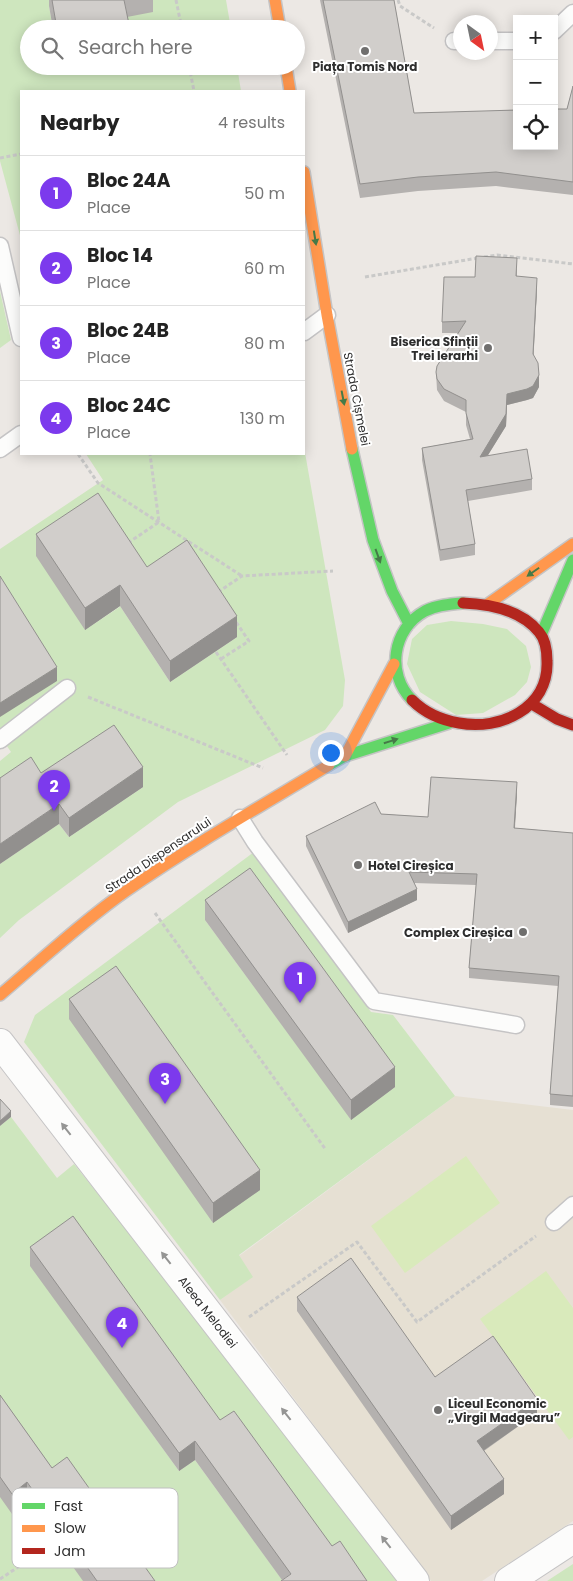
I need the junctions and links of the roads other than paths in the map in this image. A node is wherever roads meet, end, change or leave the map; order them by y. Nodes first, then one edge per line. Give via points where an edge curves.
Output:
1 (275, 0) edge
2 (573, 13) edge
3 (278, 20) edge
4 (558, 27) edge
5 (498, 41) edge
6 (513, 41) edge
7 (287, 75) edge
8 (290, 90) edge
9 (305, 178) edge
10 (0, 246) edge
11 (328, 315) junction
12 (305, 331) edge
13 (20, 334) edge
14 (20, 435) edge
15 (0, 449) edge
16 (573, 544) edge
17 (573, 560) edge
18 (488, 604) junction
19 (409, 624) junction
20 (541, 635) junction
21 (394, 664) junction
22 (66, 688) road end
23 (532, 704) junction
24 (449, 723) junction
25 (573, 725) edge
26 (0, 740) edge
27 (345, 756) junction
28 (240, 818) junction
29 (0, 995) edge
30 (516, 1025) dead end
31 (0, 1043) edge
32 (573, 1205) edge
33 (554, 1222) dead end
34 (573, 1539) edge
35 (416, 1581) edge
36 (508, 1581) edge

1 - 3 street
2 - 4 lane
5 - 6 lane
7 - 8 street
9 -> 11 street, Strada Cișmelei
10 - 13 lane
11 - 12 lane
11 -> 19 street, Strada Cișmelei via 373,540 392,591
14 - 15 lane
16 -> 18 street
17 - 20 street
18 - 19 street via 443,605 425,612
18 - 20 street via 524,619
19 - 21 street via 397,644
20 - 23 street, Strada Dispensarului via 548,663 546,677
21 - 24 street, Strada Dispensarului via 398,680 417,706
21 - 27 street
22 - 26 lane
23 - 24 street, Strada Dispensarului via 497,723 477,726
23 - 25 street
27 -> 24 street, Strada Dispensarului
27 - 28 street, Strada Dispensarului
28 - 29 street, Strada Dispensarului via 125,892
28 - 30 lane via 374,1001
35 -> 31 street, Aleea Melodiei
32 - 33 lane
34 - 36 street

